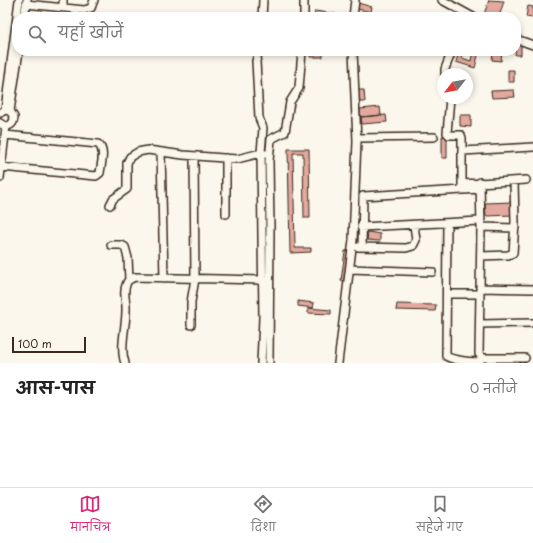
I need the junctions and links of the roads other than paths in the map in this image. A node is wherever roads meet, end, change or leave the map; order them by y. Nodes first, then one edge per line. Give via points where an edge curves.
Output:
1 (19, 0) edge
2 (64, 0) edge
3 (94, 0) edge
4 (264, 0) edge
5 (304, 0) edge
6 (355, 0) edge
7 (442, 0) edge
8 (26, 2) edge
9 (63, 8) junction
10 (91, 8) junction
11 (17, 12) edge
12 (25, 12) edge
13 (91, 12) edge
14 (263, 12) edge
15 (304, 12) edge
16 (354, 12) edge
17 (460, 12) edge
18 (521, 41) edge
19 (533, 45) edge
20 (12, 56) edge
21 (18, 56) edge
22 (258, 56) edge
23 (302, 56) edge
24 (353, 56) edge
25 (450, 56) edge
26 (445, 68) edge
27 (449, 104) edge
28 (5, 111) edge
29 (3, 125) edge
30 (5, 135) junction
31 (434, 137) dead end
32 (356, 138) junction
33 (533, 147) edge
34 (463, 151) junction
35 (161, 152) junction
36 (261, 153) junction
37 (270, 154) junction
38 (194, 156) junction
39 (226, 158) junction
40 (1, 167) junction
41 (0, 178) edge
42 (526, 180) dead end
43 (514, 181) junction
44 (462, 186) junction
45 (480, 186) junction
46 (110, 205) dead end
47 (226, 214) dead end
48 (447, 223) junction
49 (481, 224) junction
50 (414, 225) junction
51 (361, 228) junction
52 (515, 228) junction
53 (111, 245) dead end
54 (352, 247) junction
55 (362, 247) junction
56 (481, 256) junction
57 (350, 269) junction
58 (432, 272) dead end
59 (164, 278) junction
60 (195, 278) junction
61 (129, 280) junction
62 (263, 280) junction
63 (533, 289) edge
64 (480, 291) junction
65 (447, 294) junction
66 (533, 323) edge
67 (480, 324) junction
68 (191, 325) dead end
69 (481, 358) junction
70 (525, 358) dead end
71 (125, 363) edge
72 (261, 363) edge
73 (269, 363) edge
74 (338, 363) edge

1 - 11 street
2 - 9 street
3 - 10 street
4 - 14 street
5 - 15 street
6 - 16 street
7 - 17 street
8 - 9 street
8 - 12 street
9 - 10 street
10 - 13 street
18 - 19 street
20 - 28 street
21 - 28 street
22 - 36 street via 259,118 263,128
23 - 37 street via 299,88 290,102 285,132 271,139
24 - 32 street
25 - 26 street
27 - 34 street via 447,132 462,136
28 - 29 street via 14,117 14,120 12,124
29 - 30 street
30 - 40 street
30 - 40 street via 98,144 103,152 100,173 96,176
31 - 32 street
32 - 54 street
33 - 34 street
34 - 44 street
35 - 38 street
35 - 46 street via 148,150 130,157 127,162 128,187 113,199
35 - 59 street
36 - 37 street
36 - 39 street via 237,159
36 - 62 street
37 - 73 street
38 - 39 street
38 - 60 street
39 - 47 street
40 - 41 street
42 - 43 street
43 - 45 street
43 - 52 street
44 - 45 street
44 - 51 street via 363,196
45 - 49 street
48 - 49 street
48 - 50 street
48 - 65 street
49 - 52 street
49 - 56 street
50 - 51 street
50 - 55 street via 416,240 413,246
51 - 55 street
52 - 56 street via 514,250 511,255
53 - 61 street via 125,247
54 - 55 street
54 - 57 street
56 - 64 street
57 - 58 street
57 - 74 street
59 - 60 street
59 - 61 street via 135,277
60 - 62 street
60 - 68 street
61 - 71 street via 125,287
62 - 72 street
63 - 64 street
64 - 65 street
64 - 67 street
65 - 69 street via 446,356 475,362
66 - 67 street
67 - 69 street
69 - 70 street

